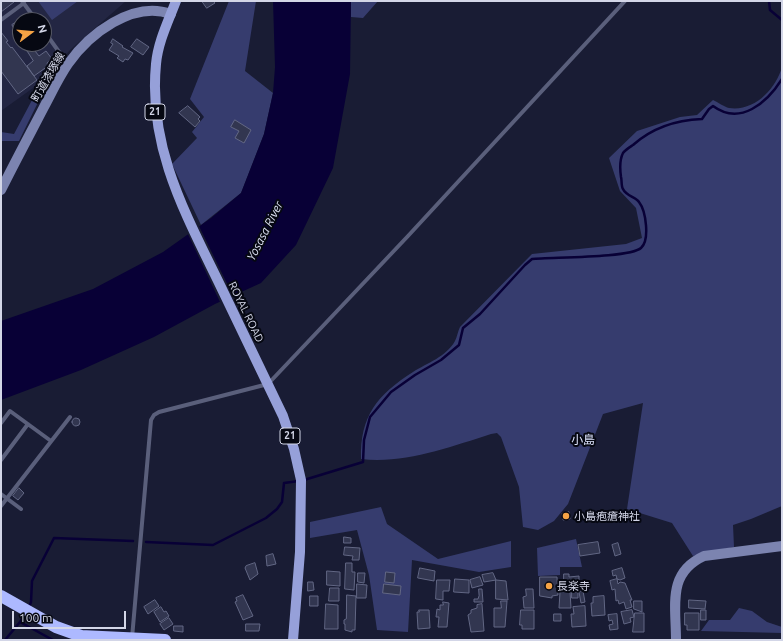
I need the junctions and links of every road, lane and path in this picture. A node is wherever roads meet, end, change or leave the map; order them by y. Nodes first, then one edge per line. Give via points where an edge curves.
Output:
1 (176, 1) edge
2 (625, 1) edge
3 (23, 2) edge
4 (30, 12) edge
5 (171, 14) junction
6 (1, 20) edge
7 (52, 42) edge
8 (68, 64) junction
9 (1, 190) edge
10 (268, 384) junction
11 (70, 417) dead end
12 (1, 423) edge
13 (28, 424) junction
14 (51, 441) junction
15 (1, 460) edge
16 (1, 494) edge
17 (7, 498) junction
18 (1, 506) edge
19 (21, 509) dead end
20 (782, 546) edge
21 (1, 596) edge
22 (132, 640) edge
23 (166, 640) edge
24 (293, 640) edge
25 (676, 640) edge

1 - 5 main road, ROYAL ROAD / 21
2 - 10 lane
3 - 4 lane
3 - 6 lane
5 - 8 street, 町道漆塚線 via 161,8 151,7 124,15 110,22 80,49
5 - 10 main road, ROYAL ROAD / 21 via 156,62 155,110 163,154 189,221
7 - 8 lane
8 - 9 street, 町道漆塚線
10 - 22 lane via 154,414 151,420
10 - 24 main road, ROYAL ROAD / 21 via 283,416 301,480 300,552
11 - 14 lane
12 - 13 lane via 10,411
13 - 14 lane
13 - 15 lane
14 - 17 lane
16 - 17 lane
17 - 18 lane
17 - 19 lane
20 - 25 street via 704,556 693,560 677,580
21 - 22 highway via 68,633
22 - 23 highway

